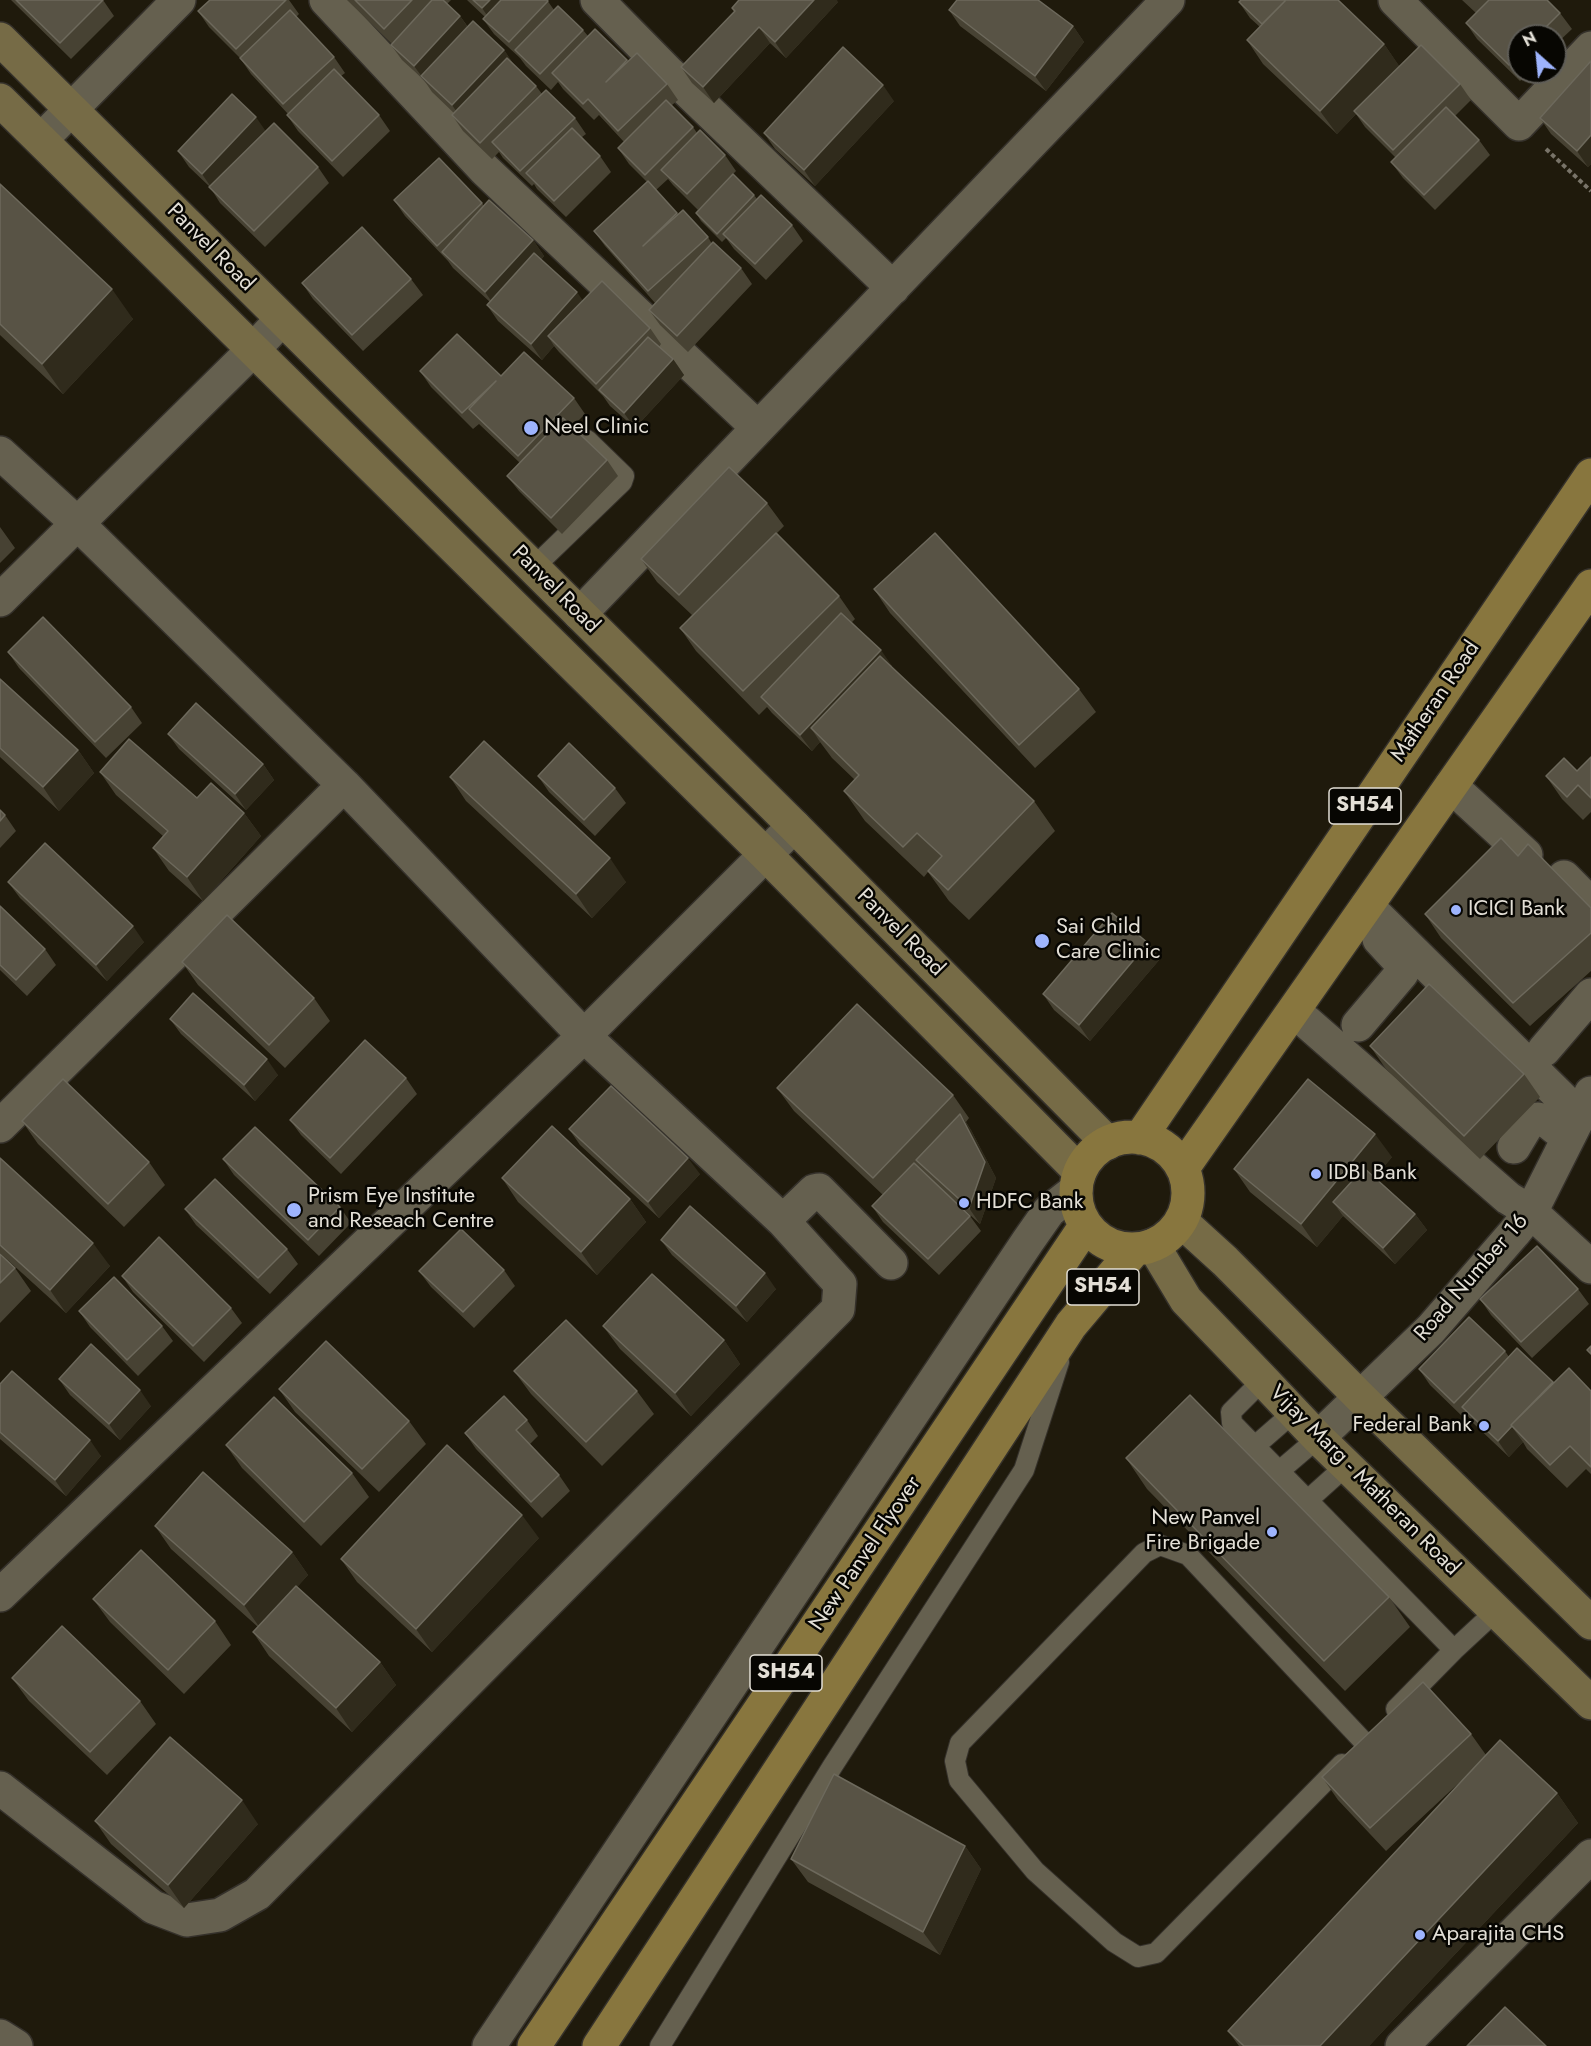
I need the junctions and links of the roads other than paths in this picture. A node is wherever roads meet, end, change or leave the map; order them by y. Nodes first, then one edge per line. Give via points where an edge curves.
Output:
1 (178, 0) edge
2 (326, 0) edge
3 (597, 0) edge
4 (1168, 0) edge
5 (1395, 0) edge
6 (0, 39) edge
7 (1591, 48) edge
8 (0, 100) edge
9 (70, 109) junction
10 (41, 140) junction
11 (893, 288) junction
12 (282, 319) junction
13 (254, 350) junction
14 (758, 428) junction
15 (587, 440) edge
16 (0, 453) edge
17 (1591, 475) edge
18 (78, 524) junction
19 (533, 568) junction
20 (1591, 586) edge
21 (0, 600) edge
22 (580, 614) junction
23 (551, 643) junction
24 (344, 785) junction
25 (1451, 786) junction
26 (794, 826) junction
27 (765, 854) junction
28 (1526, 855) edge
29 (1564, 877) edge
30 (1591, 904) edge
31 (1362, 913) junction
32 (1422, 929) dead end
33 (1591, 994) edge
34 (1294, 1011) junction
35 (1358, 1025) dead end
36 (584, 1036) junction
37 (1544, 1050) junction
38 (1582, 1110) edge
39 (0, 1126) edge
40 (1140, 1138) junction
41 (1108, 1143) junction
42 (1514, 1147) dead end
43 (1183, 1168) junction
44 (1078, 1181) junction
45 (1531, 1212) junction
46 (783, 1221) junction
47 (1181, 1221) junction
48 (1086, 1226) junction
49 (1144, 1247) junction
50 (891, 1263) dead end
51 (1591, 1267) edge
52 (1071, 1325) junction
53 (1263, 1380) junction
54 (1360, 1397) junction
55 (1294, 1412) junction
56 (1318, 1438) junction
57 (1255, 1446) junction
58 (1347, 1465) junction
59 (1275, 1475) junction
60 (1308, 1500) junction
61 (0, 1595) edge
62 (1496, 1611) junction
63 (1587, 1612) edge
64 (1454, 1650) junction
65 (1591, 1703) edge
66 (1364, 1742) junction
67 (0, 1788) edge
68 (1591, 1856) edge
69 (0, 2036) edge
70 (16, 2046) edge
71 (489, 2046) edge
72 (534, 2046) edge
73 (599, 2046) edge
74 (660, 2046) edge
75 (1402, 2046) edge

1 - 9 street
2 - 14 street via 486,170
3 - 11 street
4 - 11 street
5 - 7 street via 1519,124
6 - 9 street, Panvel Road
8 - 10 street, Panvel Road
9 - 10 street
9 - 12 street, Panvel Road
10 - 13 street, Panvel Road
11 - 14 street
12 - 13 street
12 - 19 street, Panvel Road
13 - 18 street
13 - 23 street, Panvel Road
14 - 22 street
15 - 19 lane via 624,476 622,482
16 - 18 street
17 - 40 main road, Matheran Road / SH54
18 - 21 street
18 - 24 street
19 - 22 street, Panvel Road
20 - 25 main road, SH54
22 - 23 street
22 - 26 street, Panvel Road
23 - 27 street, Panvel Road
24 - 36 street
24 - 39 street
25 - 28 street
25 - 31 main road, SH54
26 - 27 street
26 - 41 street, Panvel Road
27 - 36 street
27 - 44 street, Panvel Road
29 - 30 street
31 - 34 main road, SH54
31 - 35 street via 1402,964 1402,973
31 - 38 street
32 - 37 street
33 - 37 street
34 - 43 main road, SH54
34 - 45 street via 1508,1198
36 - 46 street
36 - 61 street
37 - 38 street
38 - 42 street via 1548,1122 1529,1122
38 - 45 street, Road Number 16
40 - 41 main road
40 - 43 main road via 1157,1142
41 - 44 main road via 1090,1156
43 - 47 main road via 1188,1204
44 - 48 main road via 1078,1209
44 - 71 street via 1049,1211 1028,1241
45 - 51 street
45 - 54 street, Road Number 16 via 1431,1329
46 - 50 street via 819,1190
46 - 67 street via 840,1284 838,1309 257,1894 220,1915 187,1920 153,1907
47 - 49 main road, SH54 via 1169,1235
47 - 54 street
48 - 49 main road, SH54 via 1099,1239 1116,1247
48 - 72 main road, New Panvel Flyover / SH54
49 - 52 main road, SH54
49 - 53 street, Vijay Marg - Matheran Road via 1186,1300
52 - 73 main road, New Panvel Flyover / SH54
52 - 74 lane via 1024,1470 832,1767
53 - 55 street, Vijay Marg - Matheran Road
53 - 57 lane via 1231,1412 1232,1423
54 - 56 street, Road Number 16
54 - 63 street
55 - 56 street, Vijay Marg - Matheran Road
55 - 57 lane
56 - 58 street, Vijay Marg - Matheran Road
56 - 59 lane
57 - 59 lane
58 - 60 lane
58 - 62 street, Vijay Marg - Matheran Road
59 - 60 lane
60 - 64 lane
62 - 64 lane
62 - 65 street, Vijay Marg - Matheran Road
64 - 66 lane
66 - 66 lane via 1156,1953 1138,1957 1114,1942 1035,1871 959,1780 955,1761 960,1743 1144,1553 1160,1545 1193,1551
68 - 75 street
69 - 70 street

